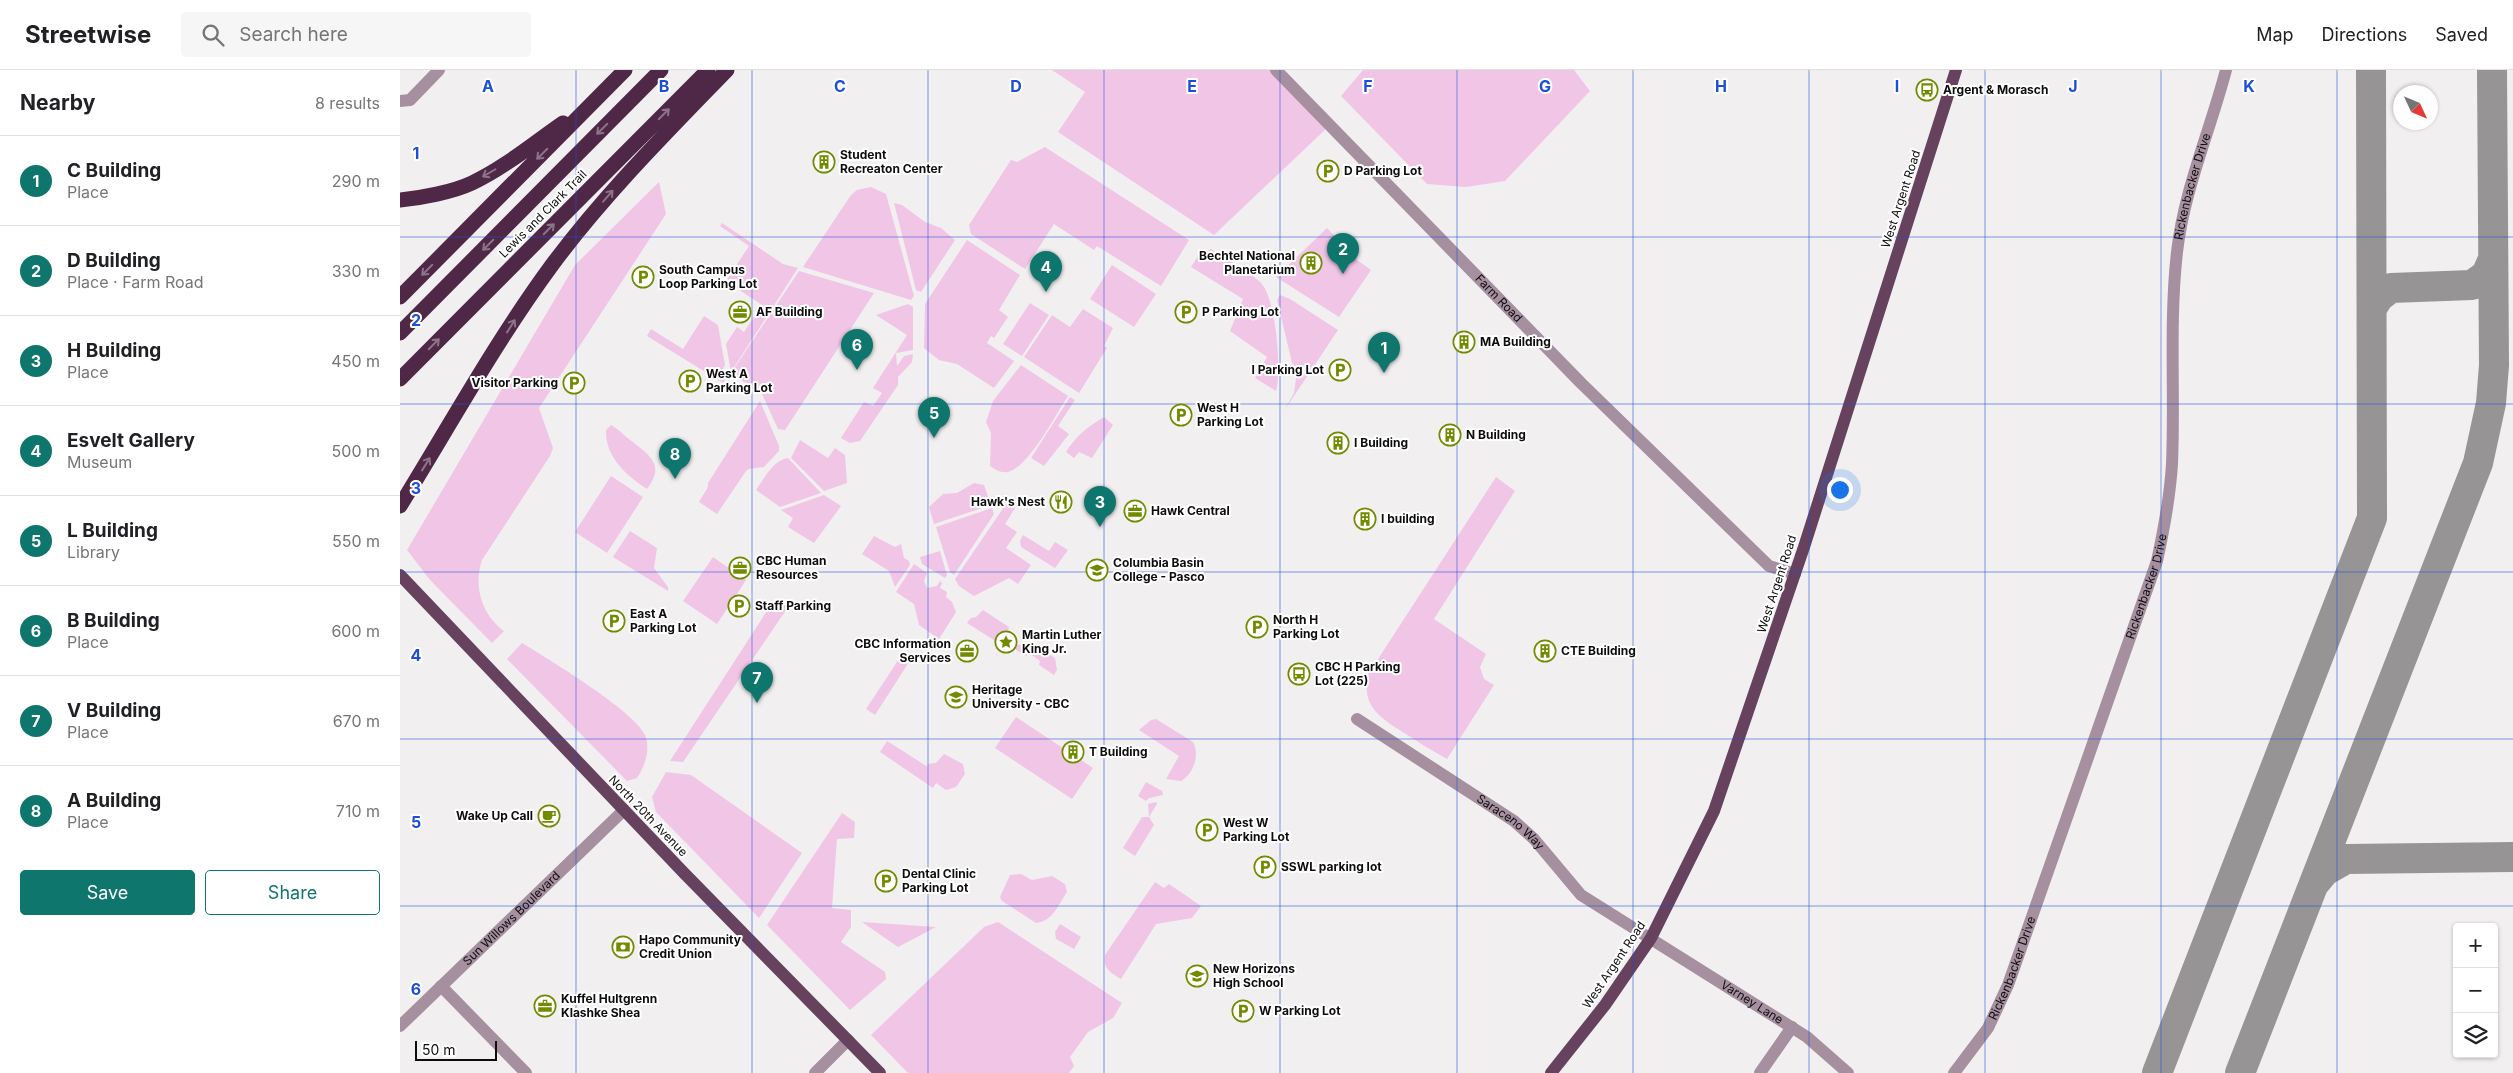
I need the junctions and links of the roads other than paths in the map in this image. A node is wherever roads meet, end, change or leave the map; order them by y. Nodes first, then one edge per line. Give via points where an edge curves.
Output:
1 (438, 70) edge
2 (625, 70) edge
3 (661, 70) edge
4 (708, 70) edge
5 (727, 70) edge
6 (1276, 70) edge
7 (1956, 70) edge
8 (2226, 70) edge
9 (401, 102) edge
10 (400, 200) edge
11 (400, 297) edge
12 (400, 333) edge
13 (400, 379) edge
14 (400, 506) edge
15 (1795, 574) junction
16 (400, 575) edge
17 (1358, 719) dead end
18 (624, 810) junction
19 (1651, 938) junction
20 (441, 986) junction
21 (400, 1026) edge
22 (1792, 1027) junction
23 (848, 1040) junction
24 (526, 1073) edge
25 (815, 1073) edge
26 (880, 1073) edge
27 (1551, 1073) edge
28 (1760, 1073) edge
29 (1848, 1073) edge
30 (1954, 1073) edge

1 - 9 street via 410,100
2 -> 10 highway via 568,120 484,176 470,184
2 -> 11 highway
3 -> 12 highway
13 -> 4 highway, Lewis and Clark Trail
14 -> 5 highway via 520,311 552,265 630,171
6 - 15 street, Farm Road via 1577,379 1769,566
7 - 15 main road, West Argent Road
8 - 30 street, Rickenbacker Drive via 2187,197 2177,250 2172,325 2172,465 2157,561 2008,985 1988,1028
15 - 19 main road, West Argent Road via 1714,811
16 - 18 main road, North 20th Avenue
17 - 19 street, Saraceno Way via 1514,821 1534,839 1581,895
18 - 20 street, Sun Willows Boulevard
18 - 23 main road, North 20th Avenue
19 - 22 street, Varney Lane
19 - 27 main road, West Argent Road via 1605,1005
20 - 21 street, Sun Willows Boulevard
20 - 24 street
22 - 28 street
22 - 29 street, Varney Lane
23 - 25 street
23 - 26 main road, North 20th Avenue

